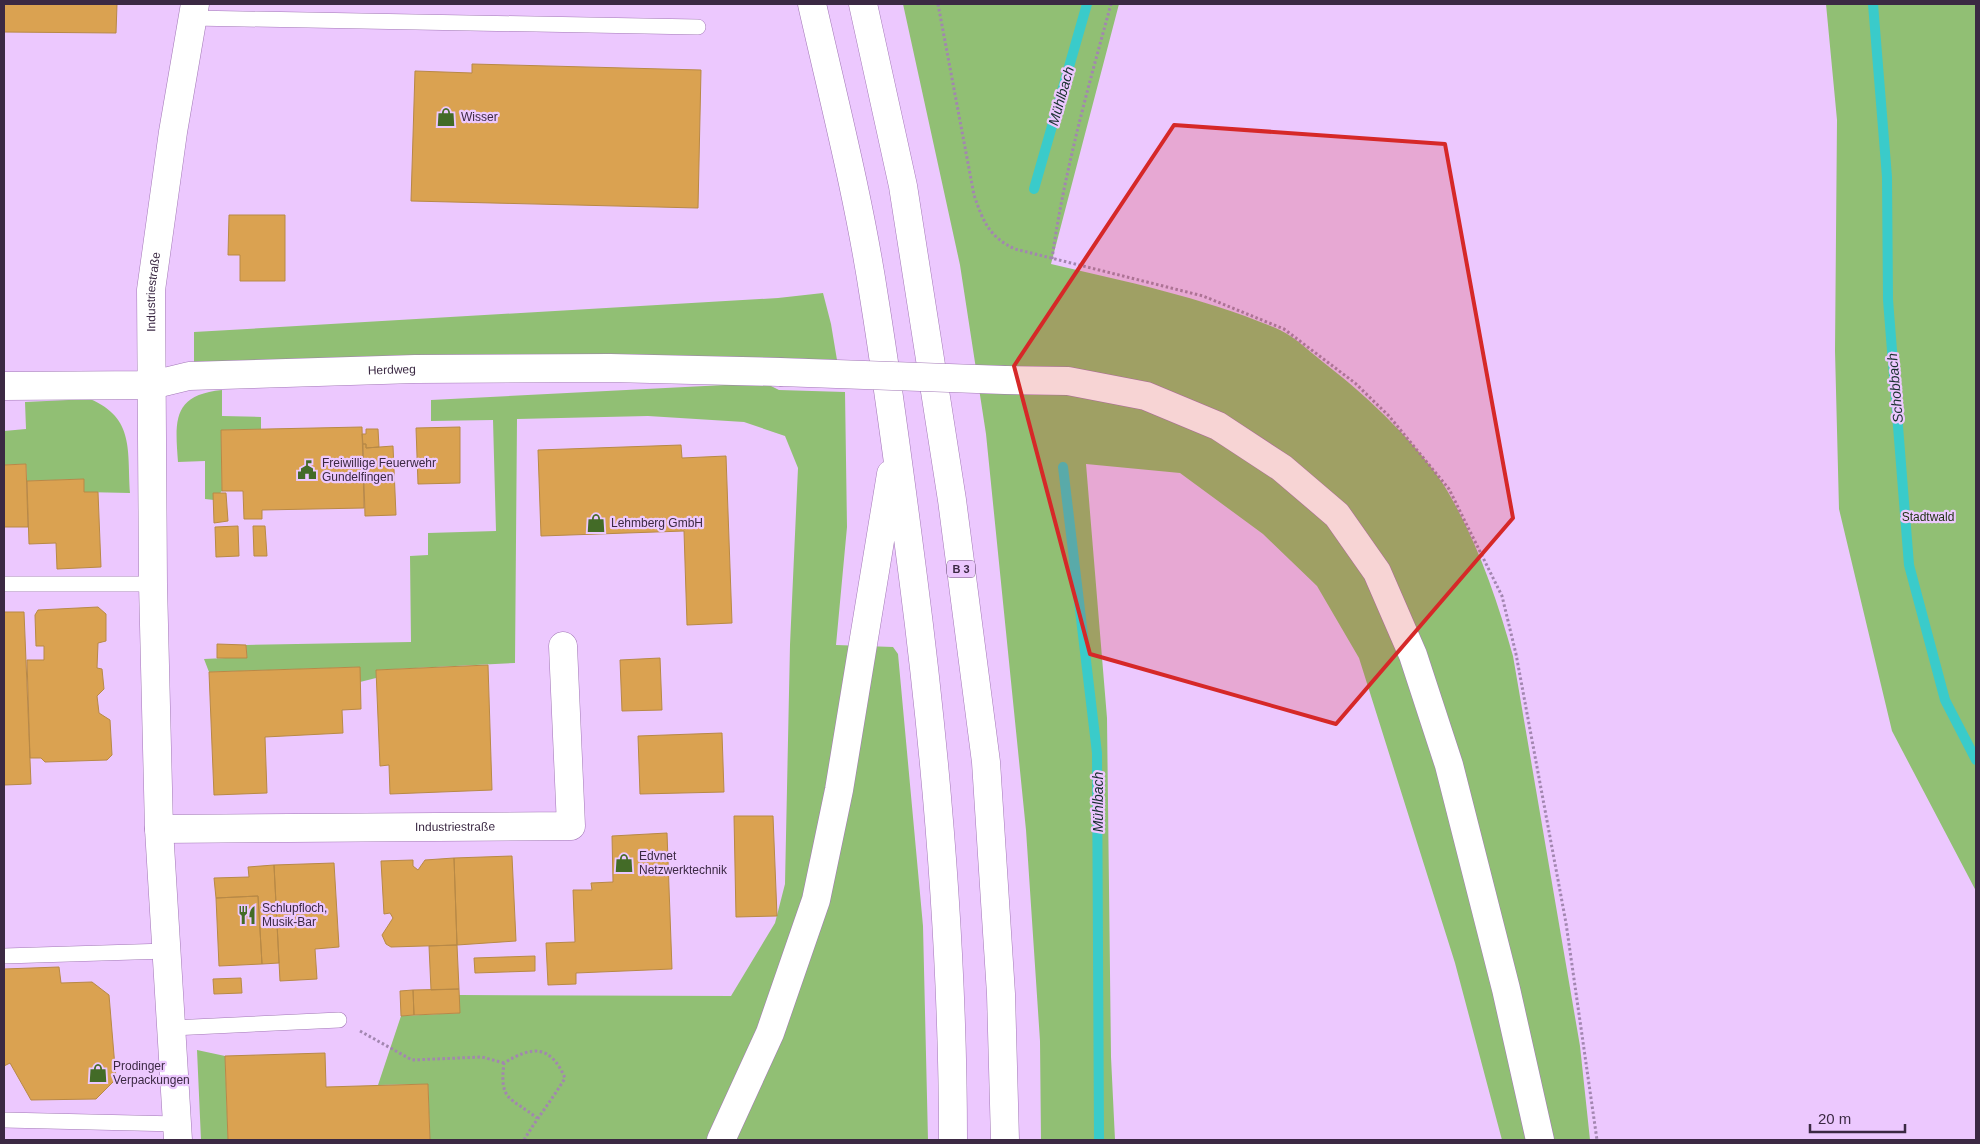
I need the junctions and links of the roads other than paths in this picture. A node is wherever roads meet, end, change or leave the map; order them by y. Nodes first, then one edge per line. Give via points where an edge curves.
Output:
1 (812, 4) edge
2 (864, 4) edge
3 (193, 11) edge
4 (698, 26) dead end
5 (152, 385) junction
6 (4, 386) edge
7 (896, 446) junction
8 (4, 584) edge
9 (153, 584) junction
10 (563, 646) dead end
11 (160, 829) junction
12 (167, 950) junction
13 (4, 956) edge
14 (338, 1020) road end
15 (172, 1028) junction
16 (4, 1120) edge
17 (178, 1132) edge
18 (721, 1140) edge
19 (952, 1140) edge
20 (1005, 1140) edge
21 (1540, 1140) edge

1 - 7 main road via 867,256
2 - 20 main road, B 3 via 903,186 952,500 986,762 1001,994
3 - 4 lane
3 - 5 main road, Industriestraße via 151,290
5 - 6 main road, Herdweg
5 - 9 main road, Industriestraße
5 - 21 main road, Herdweg, bridge via 189,376 415,369 610,368 1068,381 1146,396 1218,426 1282,468 1337,515 1377,572 1412,655 1449,765 1506,989
7 - 18 main road via 839,790 816,900 770,1033
7 - 19 main road via 931,721 944,905 953,1086
8 - 9 lane
9 - 11 main road, Industriestraße
10 - 11 main road, Industriestraße via 571,826
11 - 12 main road, Industriestraße
12 - 13 lane
12 - 15 main road, Industriestraße
14 - 15 lane
15 - 17 main road, Industriestraße
16 - 17 lane

